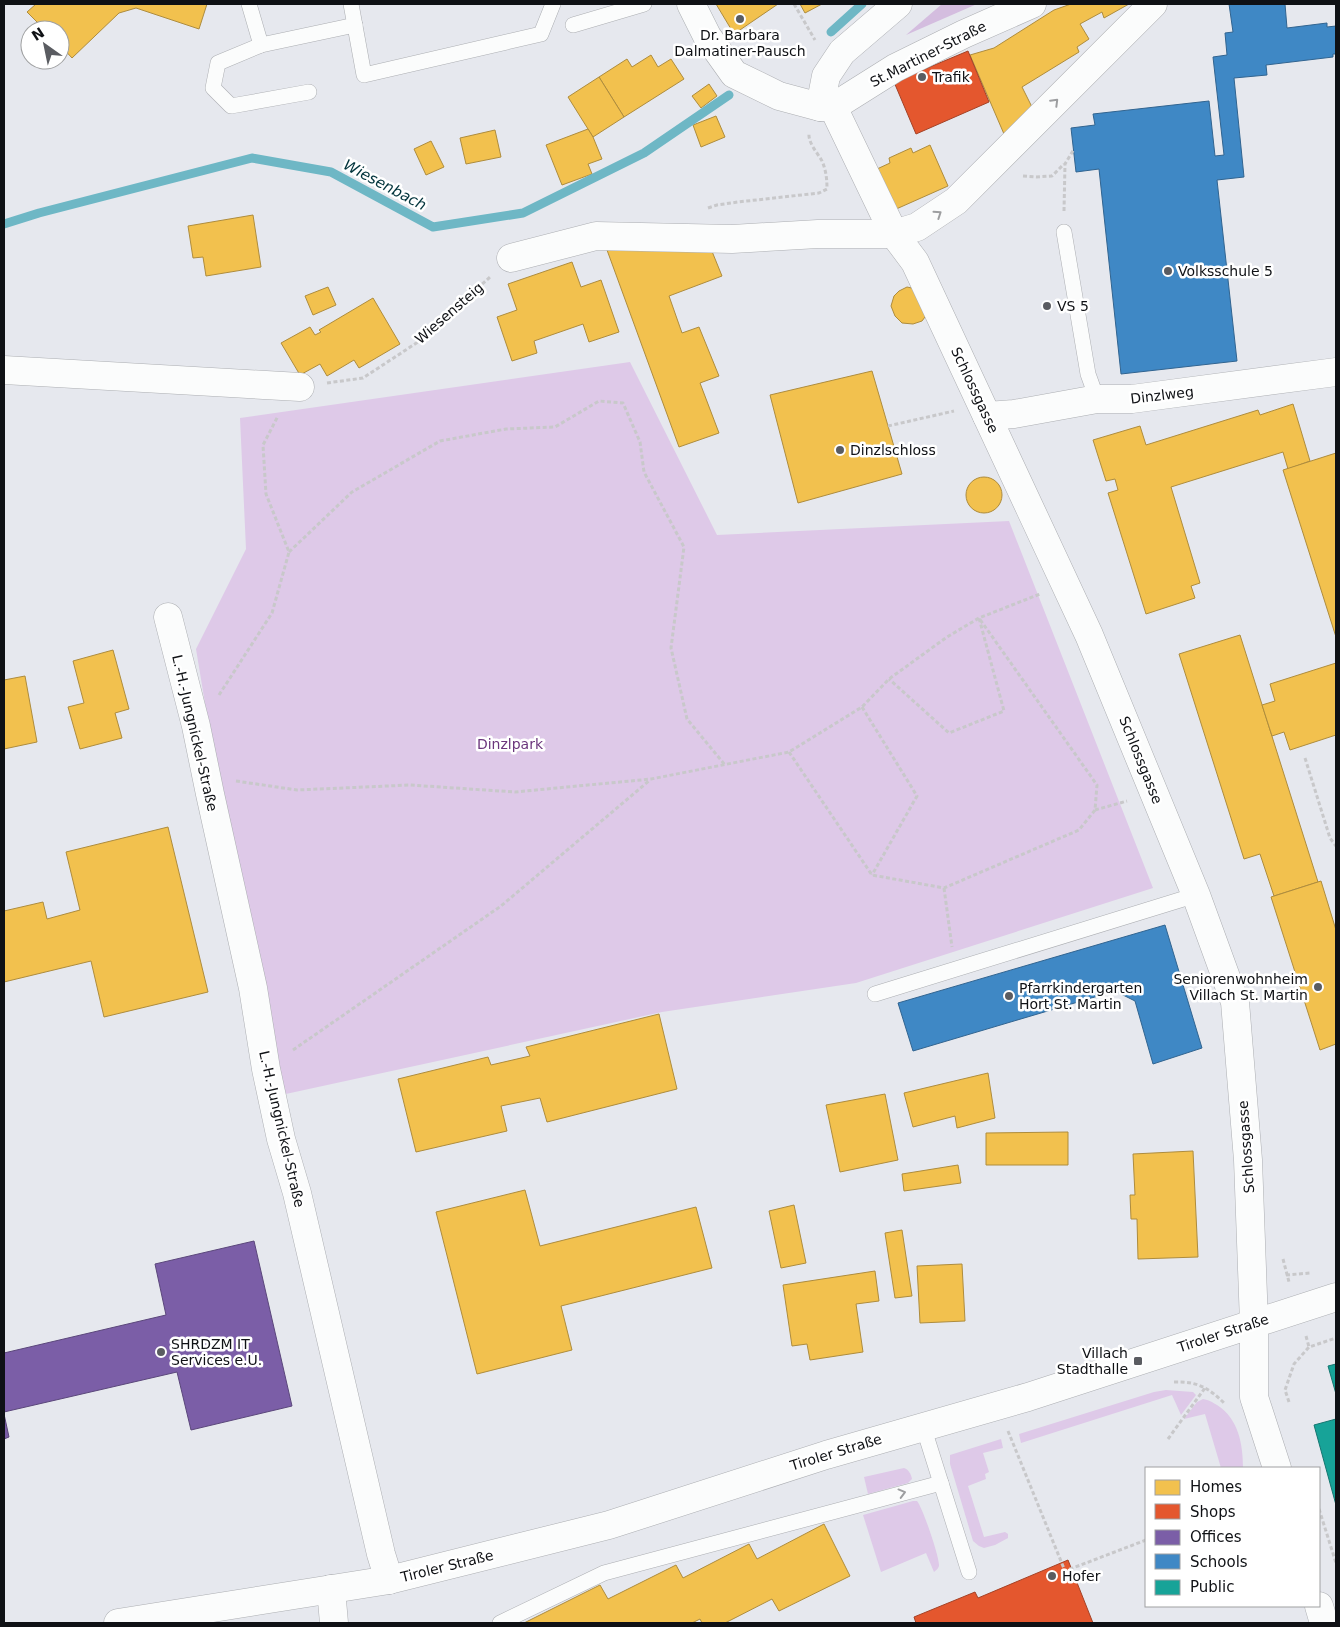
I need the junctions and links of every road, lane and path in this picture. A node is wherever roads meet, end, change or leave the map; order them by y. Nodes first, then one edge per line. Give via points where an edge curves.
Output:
1 (249, 4) edge
2 (351, 4) edge
3 (552, 4) edge
4 (644, 4) edge
5 (691, 4) edge
6 (794, 4) edge
7 (898, 4) edge
8 (1032, 4) edge
9 (1152, 4) edge
10 (355, 25) junction
11 (573, 25) dead end
12 (261, 45) junction
13 (831, 69) junction
14 (309, 92) dead end
15 (821, 114) junction
16 (1074, 150) dead end
17 (1065, 164) junction
18 (1036, 177) dead end
19 (1064, 232) joint
20 (894, 234) junction
21 (675, 238) junction
22 (511, 258) joint
23 (4, 370) edge
24 (1336, 372) edge
25 (300, 387) junction
26 (1096, 399) junction
27 (975, 412) junction
28 (888, 426) dead end
29 (290, 552) junction
30 (1044, 592) dead end
31 (168, 617) dead end
32 (979, 618) junction
33 (889, 678) junction
34 (862, 707) junction
35 (196, 726) junction
36 (790, 752) junction
37 (1306, 758) dead end
38 (725, 765) junction
39 (207, 776) junction
40 (651, 779) junction
41 (1130, 800) dead end
42 (1095, 810) junction
43 (1336, 846) edge
44 (872, 875) junction
45 (944, 888) junction
46 (1196, 895) junction
47 (954, 968) junction
48 (875, 994) dead end
49 (266, 1069) junction
50 (1336, 1297) edge
51 (1254, 1323) junction
52 (1336, 1338) edge
53 (1205, 1388) dead end
54 (1289, 1406) dead end
55 (923, 1426) junction
56 (1007, 1431) dead end
57 (1168, 1439) dead end
58 (1277, 1467) edge
59 (941, 1483) junction
60 (1320, 1512) edge
61 (1145, 1540) edge
62 (1336, 1564) edge
63 (969, 1572) dead end
64 (389, 1580) junction
65 (331, 1589) junction
66 (1319, 1607) edge
67 (118, 1623) edge
68 (334, 1623) edge
69 (500, 1623) edge
70 (1324, 1623) edge

1 - 12 lane
2 - 10 lane
3 - 10 lane via 541,34 364,75
4 - 11 lane
5 - 15 street via 707,36 734,74
6 - 13 path
7 - 13 street via 842,52
8 - 15 street, St.Martiner-Straße via 895,68
20 -> 9 street via 918,228 956,202
10 - 12 lane
12 - 14 lane via 218,63 213,88 231,106
13 - 15 street via 826,76
15 - 20 street, Schlossgasse
15 - 21 path via 809,135 822,163 827,189 819,193 718,205 697,213 683,225
16 - 17 path
17 - 18 path via 1052,176
17 - 19 path
19 - 26 lane via 1088,374
20 - 21 street
20 - 27 street, Schlossgasse via 915,262
21 - 22 street via 596,236
22 - 25 path, Wiesensteig via 421,340 363,378
23 - 25 street
24 - 26 street, Dinzlweg via 1132,399
25 - 29 path via 283,406 263,445 266,494
26 - 27 street, Dinzlweg via 1014,414
27 - 28 path
27 - 46 street, Schlossgasse via 1089,635
29 - 35 path via 272,613 226,686
29 - 38 path via 352,492 440,441 506,429 555,427 599,400 623,403 640,442 644,472 684,547 671,648 687,719
30 - 32 path
31 - 35 street, L.-H.-Jungnickel-Straße
32 - 33 path
32 - 33 path via 1004,711 949,732
32 - 42 path via 1097,785
33 - 34 path
34 - 36 path
34 - 44 path via 917,796
35 - 39 street, L.-H.-Jungnickel-Straße
36 - 38 path
36 - 44 path
37 - 43 path via 1330,838
38 - 40 path
39 - 40 path via 297,790 410,784 515,792
39 - 49 street, L.-H.-Jungnickel-Straße via 253,988
40 - 49 path via 501,906
41 - 42 path
42 - 45 path via 1079,830
44 - 45 path
45 - 47 path
46 - 47 lane
46 - 51 street, Schlossgasse via 1235,1002 1248,1160
47 - 48 lane
49 - 64 street, L.-H.-Jungnickel-Straße
50 - 51 street, Tiroler Straße
51 - 55 street, Tiroler Straße via 1037,1394
51 - 58 street, Schlossgasse via 1254,1398
52 - 54 path via 1309,1347 1294,1364 1285,1390
53 - 57 path
55 - 59 lane
55 - 64 street, Tiroler Straße via 609,1525
56 - 61 path via 1065,1571
59 - 63 lane
69 -> 59 lane via 604,1573
60 - 62 path
64 - 65 street, Tiroler Straße
65 - 67 street, Tiroler Straße
65 - 68 street
66 - 70 street

